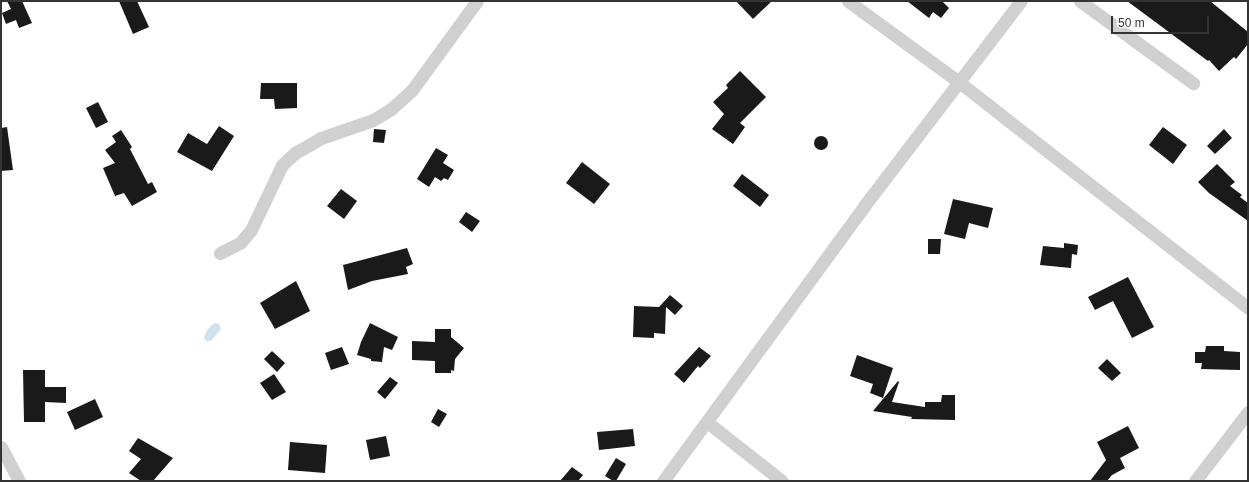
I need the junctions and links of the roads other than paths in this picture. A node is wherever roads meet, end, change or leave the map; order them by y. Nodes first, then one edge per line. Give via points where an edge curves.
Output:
1 (477, 1) edge
2 (848, 1) edge
3 (1021, 1) edge
4 (1080, 1) edge
5 (958, 82) junction
6 (1193, 83) dead end
7 (220, 253) dead end
8 (1248, 308) edge
9 (1248, 412) edge
10 (707, 422) junction
11 (1, 447) edge
12 (20, 481) edge
13 (663, 481) edge
14 (782, 481) edge
15 (1195, 481) edge

1 - 7 street via 412,90 391,109 373,120 320,138 295,153 282,165 251,230 240,243
2 - 5 street
3 - 5 street
4 - 6 street
5 - 8 street
5 - 10 street
9 - 15 street
10 - 13 street
10 - 14 street
11 - 12 street

